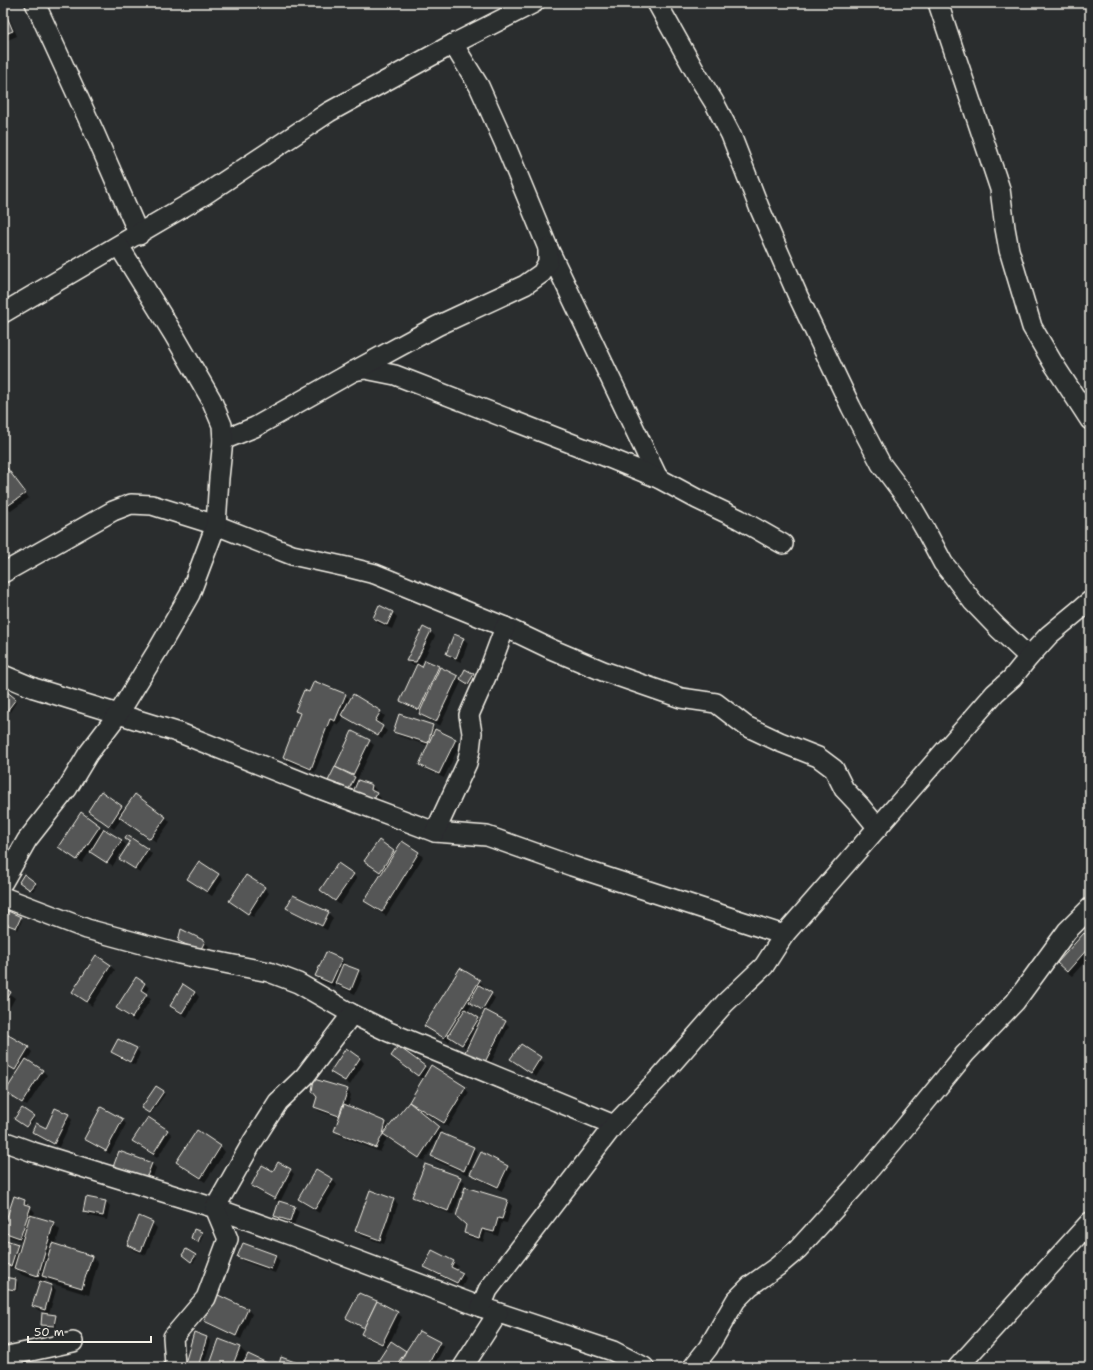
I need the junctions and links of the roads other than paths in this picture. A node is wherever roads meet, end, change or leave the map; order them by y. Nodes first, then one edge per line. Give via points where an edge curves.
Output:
1 (35, 3) edge
2 (534, 3) edge
3 (658, 3) edge
4 (938, 3) edge
5 (453, 44) junction
6 (139, 235) junction
7 (119, 246) junction
8 (548, 248) junction
9 (3, 313) edge
10 (354, 370) junction
11 (1090, 420) edge
12 (223, 440) junction
13 (658, 478) junction
14 (216, 525) junction
15 (783, 544) dead end
16 (3, 573) edge
17 (1090, 601) edge
18 (505, 627) junction
19 (1028, 656) junction
20 (3, 675) edge
21 (119, 713) junction
22 (878, 828) junction
23 (435, 832) junction
24 (3, 882) edge
25 (3, 897) edge
26 (1090, 908) edge
27 (784, 935) junction
28 (352, 1014) junction
29 (614, 1125) junction
30 (3, 1141) edge
31 (215, 1208) junction
32 (1090, 1222) edge
33 (490, 1310) junction
34 (73, 1342) dead end
35 (3, 1357) edge
36 (174, 1367) edge
37 (463, 1367) edge
38 (644, 1367) edge
39 (693, 1367) edge
40 (958, 1367) edge

1 - 6 street
2 - 5 street
3 - 19 street via 731,135 753,194 798,296 881,464 908,500 943,563 973,602
4 - 11 street via 1000,189 1010,250 1032,327
5 - 6 street via 329,112 204,196
5 - 8 street via 479,86
6 - 7 street
7 - 9 street
7 - 12 street via 211,399 222,425
8 - 10 street via 548,262 542,273 525,285 438,326
8 - 13 street
10 - 12 street via 261,424
10 - 13 street via 365,369 395,375
12 - 14 street
13 - 15 street
14 - 16 street via 152,505 131,504 112,510
14 - 18 street via 292,555 375,574
14 - 21 street via 190,594
17 - 19 street
18 - 22 street via 603,671 681,698 716,703 746,726 818,757 834,769 844,789
18 - 23 street via 469,715 472,733 467,763
19 - 22 street via 1012,678 995,693
20 - 21 street via 34,688
21 - 23 street via 180,733
21 - 24 street via 88,754 67,789 27,840
22 - 27 street
23 - 27 street via 486,836
25 - 28 street via 95,931 179,954 268,972 298,983
26 - 39 street via 1067,931 1015,1002 965,1054 859,1182 798,1249 736,1300 708,1348
27 - 29 street via 764,966 725,1003
28 - 29 street via 389,1032
28 - 31 street via 305,1076 278,1102 252,1140
29 - 33 street via 488,1290
30 - 31 street
31 - 33 street
31 - 36 street via 228,1239 206,1298 173,1337
32 - 40 street
33 - 37 street
33 - 38 street via 613,1352
34 - 35 street

